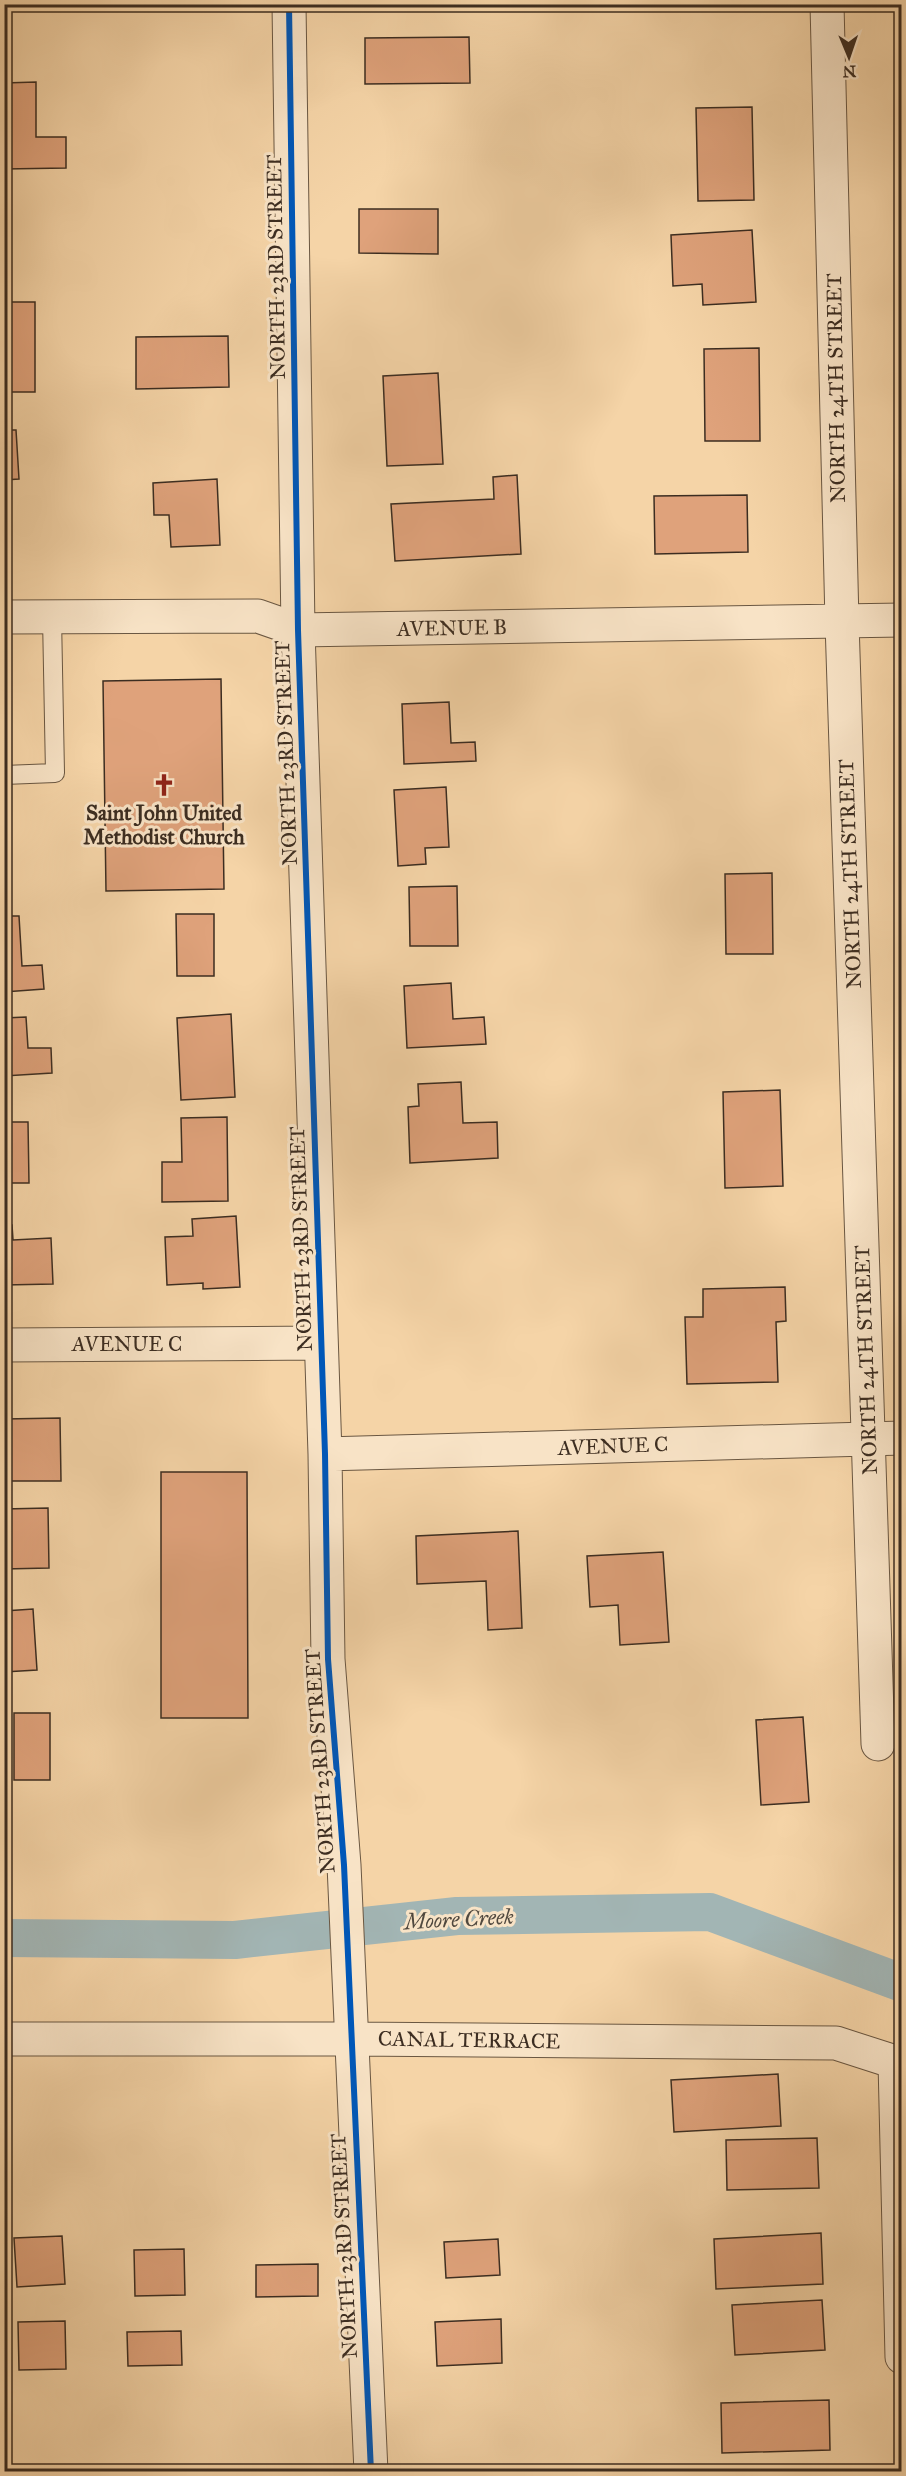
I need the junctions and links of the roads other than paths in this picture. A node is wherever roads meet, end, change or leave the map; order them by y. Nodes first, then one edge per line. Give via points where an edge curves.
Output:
1 (289, 4) edge
2 (826, 4) edge
3 (4, 617) edge
4 (52, 617) junction
5 (902, 620) edge
6 (842, 622) junction
7 (298, 630) junction
8 (4, 775) edge
9 (321, 1343) junction
10 (4, 1345) edge
11 (902, 1438) edge
12 (868, 1439) junction
13 (325, 1454) junction
14 (878, 1744) dead end
15 (4, 2039) edge
16 (351, 2039) junction
17 (902, 2357) edge
18 (371, 2472) edge

1 - 7 street, NORTH 23RD STREET
2 - 6 street, NORTH 24TH STREET
3 - 4 street, AVENUE B
4 - 7 street, AVENUE B via 258,616
4 - 8 lane via 55,773
5 - 6 street, AVENUE B
6 - 7 street, AVENUE B
6 - 12 street, NORTH 24TH STREET
7 - 9 street, NORTH 23RD STREET
9 - 10 street, AVENUE C
9 - 13 street, NORTH 23RD STREET
11 - 12 street, AVENUE C
12 - 13 street, AVENUE C
12 - 14 street, NORTH 24TH STREET
13 - 16 street, NORTH 23RD STREET via 328,1659 344,1865
15 - 16 street, CANAL TERRACE
16 - 17 street, CANAL TERRACE via 836,2043 894,2062
16 - 18 street, NORTH 23RD STREET

